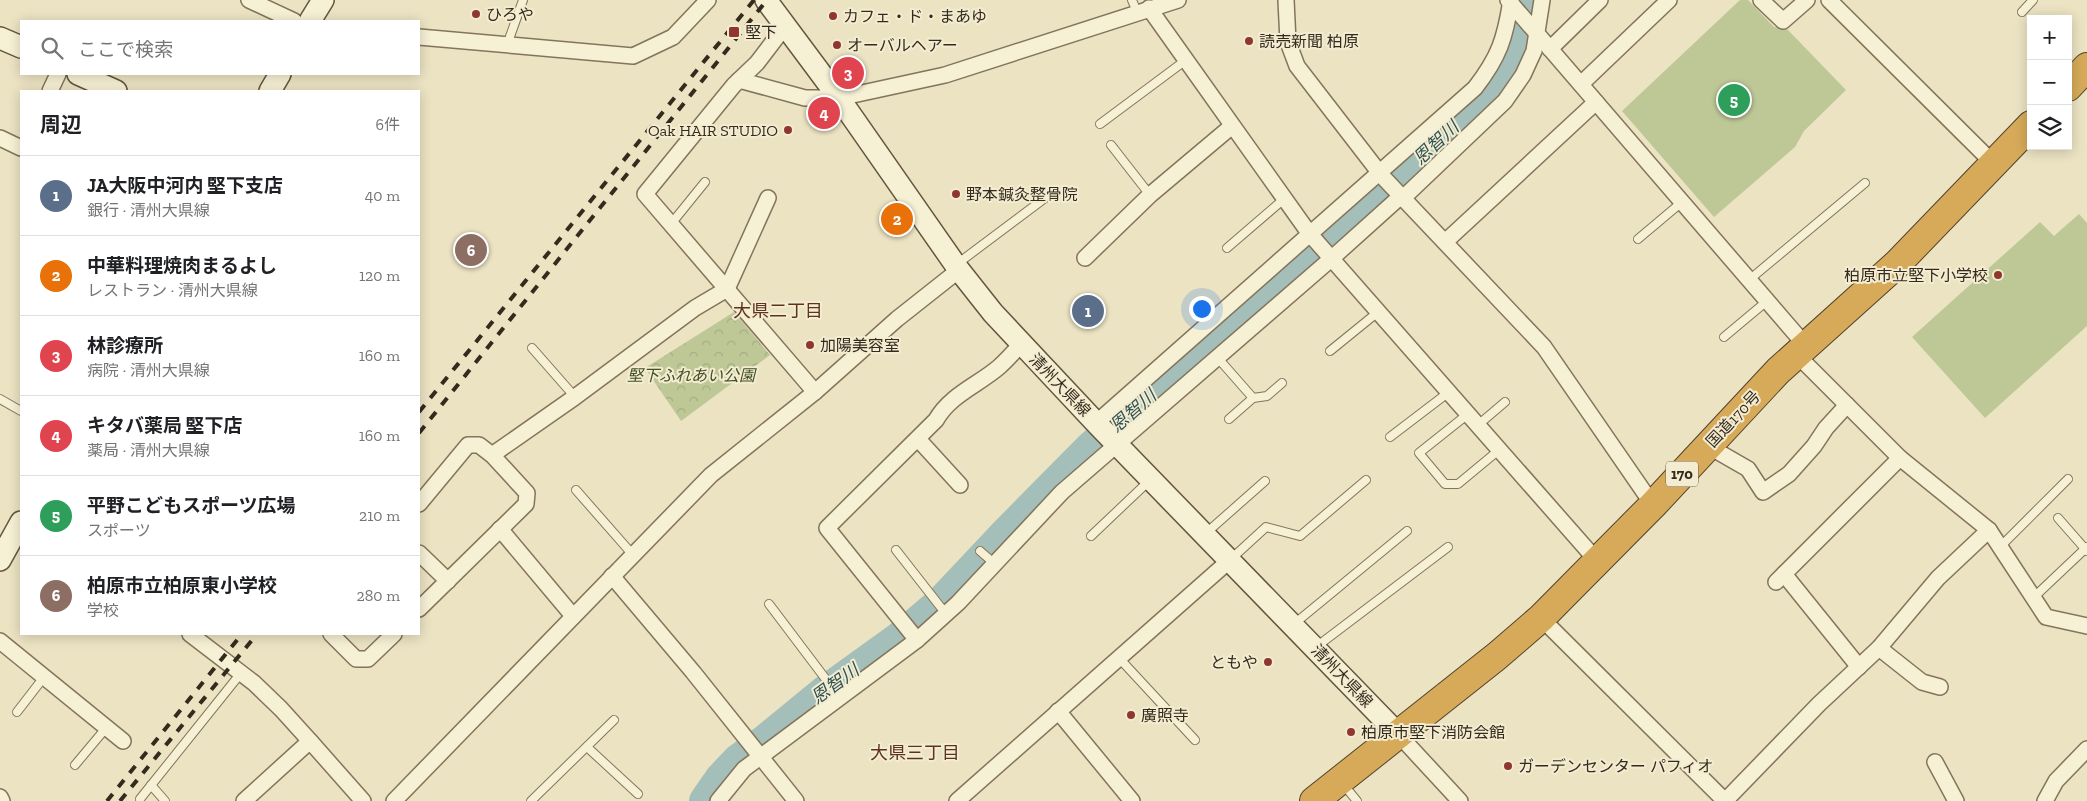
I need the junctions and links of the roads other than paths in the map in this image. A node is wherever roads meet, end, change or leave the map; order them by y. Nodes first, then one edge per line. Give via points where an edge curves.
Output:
1 (248, 0) edge
2 (323, 0) edge
3 (523, 0) edge
4 (708, 0) edge
5 (1178, 0) edge
6 (1286, 0) edge
7 (1542, 0) edge
8 (1600, 0) edge
9 (1669, 0) edge
10 (1760, 0) edge
11 (1807, 0) edge
12 (1828, 0) edge
13 (2033, 0) edge
14 (1511, 3) edge
15 (1139, 7) edge
16 (777, 9) edge
17 (2022, 12) dead end
18 (292, 20) edge
19 (311, 20) edge
20 (1534, 30) junction
21 (420, 37) edge
22 (0, 38) edge
23 (507, 45) junction
24 (20, 48) edge
25 (1550, 48) junction
26 (1186, 60) junction
27 (2087, 67) edge
28 (58, 75) edge
29 (80, 75) edge
30 (279, 75) edge
31 (739, 80) junction
32 (2072, 83) edge
33 (1581, 84) junction
34 (50, 90) edge
35 (114, 90) edge
36 (271, 90) edge
37 (839, 98) junction
38 (1596, 102) junction
39 (1100, 124) dead end
40 (1232, 126) junction
41 (2027, 130) edge
42 (0, 138) edge
43 (1111, 145) dead end
44 (20, 148) edge
45 (1994, 164) junction
46 (1381, 174) junction
47 (705, 182) dead end
48 (1866, 183) dead end
49 (1150, 195) junction
50 (1401, 196) junction
51 (768, 198) dead end
52 (1045, 198) dead end
53 (1284, 199) junction
54 (1682, 202) junction
55 (671, 224) junction
56 (1310, 235) junction
57 (1638, 238) dead end
58 (1445, 242) junction
59 (1227, 248) dead end
60 (1330, 257) junction
61 (1085, 258) dead end
62 (957, 268) junction
63 (1749, 280) junction
64 (727, 289) junction
65 (1768, 301) junction
66 (1378, 312) junction
67 (1724, 337) dead end
68 (1021, 344) junction
69 (532, 348) dead end
70 (1802, 350) junction
71 (1330, 351) dead end
72 (1217, 357) junction
73 (1282, 383) dead end
74 (815, 392) junction
75 (1449, 392) junction
76 (575, 397) junction
77 (1253, 398) junction
78 (0, 400) edge
79 (1505, 402) dead end
80 (1847, 405) junction
81 (20, 410) edge
82 (1229, 419) dead end
83 (1473, 419) junction
84 (1097, 424) junction
85 (1390, 437) dead end
86 (918, 438) junction
87 (1115, 442) junction
88 (1708, 446) junction
89 (1499, 450) junction
90 (492, 455) junction
91 (1900, 458) junction
92 (1151, 479) junction
93 (2068, 479) dead end
94 (1366, 480) dead end
95 (1265, 481) dead end
96 (960, 485) dead end
97 (576, 490) dead end
98 (420, 503) edge
99 (1653, 505) junction
100 (2058, 518) dead end
101 (20, 524) edge
102 (500, 529) junction
103 (1989, 530) junction
104 (1407, 531) dead end
105 (1205, 534) junction
106 (1091, 536) dead end
107 (2000, 546) junction
108 (1448, 547) dead end
109 (2086, 549) edge
110 (896, 550) dead end
111 (980, 551) dead end
112 (2, 554) edge
113 (420, 554) edge
114 (633, 555) junction
115 (1230, 560) junction
116 (1598, 562) junction
117 (995, 564) junction
118 (612, 576) junction
119 (448, 580) junction
120 (2033, 598) junction
121 (769, 604) dead end
122 (420, 608) edge
123 (944, 613) junction
124 (573, 616) junction
125 (1541, 618) junction
126 (1293, 625) junction
127 (2087, 626) edge
128 (912, 634) junction
129 (191, 635) edge
130 (332, 635) edge
131 (393, 635) edge
132 (0, 641) edge
133 (1315, 648) junction
134 (1879, 648) junction
135 (1119, 658) junction
136 (1859, 666) junction
137 (241, 673) junction
138 (44, 677) junction
139 (1940, 686) dead end
140 (839, 695) junction
141 (17, 712) dead end
142 (1058, 712) junction
143 (614, 720) dead end
144 (106, 728) junction
145 (1398, 734) junction
146 (1195, 740) dead end
147 (123, 741) dead end
148 (310, 741) junction
149 (587, 747) junction
150 (2087, 749) edge
151 (758, 751) junction
152 (1935, 762) dead end
153 (75, 765) dead end
154 (1340, 780) junction
155 (151, 785) junction
156 (638, 794) dead end
157 (0, 797) edge
158 (140, 799) dead end
159 (962, 799) edge
160 (2, 801) edge
161 (165, 801) edge
162 (244, 801) edge
163 (363, 801) edge
164 (394, 801) edge
165 (532, 801) edge
166 (718, 801) edge
167 (796, 801) edge
168 (1132, 801) edge
169 (1314, 801) edge
170 (1358, 801) edge
171 (1460, 801) edge
172 (1725, 801) edge
173 (1956, 801) edge
174 (2046, 801) edge

1 - 18 street
2 - 19 main road
3 - 23 lane
4 - 23 street via 673,37 633,56
5 - 15 street
6 - 46 street via 1288,42 1298,66
7 - 20 street
8 - 25 street
9 - 33 street
10 - 11 street via 1783,21
12 - 45 street
13 - 17 lane
14 - 20 street
14 - 46 street via 1502,46 1491,67 1474,88
15 - 26 street
15 - 37 street via 945,75
16 - 31 street via 757,63
16 - 37 main road, 清州大県線
20 - 25 street
20 - 50 street via 1534,51 1505,101
21 - 23 street
22 - 24 main road
25 - 33 street
26 - 39 lane
26 - 40 street
27 - 32 highway
28 - 34 street
29 - 35 main road
30 - 36 main road
31 - 37 street via 805,98
31 - 55 street via 645,194
33 - 38 street
37 - 62 main road, 清州大県線
38 - 54 street
38 - 58 street
40 - 49 street
40 - 53 street
41 - 45 highway, 国道170号 / 170
42 - 44 street
43 - 49 lane
45 - 70 highway, 国道170号 / 170 via 1898,263
46 - 50 street
46 - 56 street
47 - 55 lane
48 - 63 lane
49 - 61 street
50 - 58 street
50 - 60 street
51 - 64 street
52 - 62 lane
53 - 56 street
53 - 59 lane
54 - 57 lane
54 - 63 street
55 - 64 street
56 - 60 street
56 - 84 street
58 - 99 street via 1544,347
60 - 66 street
60 - 72 street
62 - 68 main road, 清州大県線
62 - 74 street
63 - 65 street
64 - 74 street
64 - 76 street via 695,308
65 - 67 lane
65 - 70 street
66 - 71 lane
66 - 75 street
68 - 84 main road, 清州大県線
68 - 86 street via 999,366 941,411
69 - 76 lane
70 - 80 street
70 - 88 highway, 国道170号 / 170
72 - 77 lane
72 - 87 street
73 - 77 lane via 1267,396
74 - 114 street via 711,475
75 - 83 street
75 - 85 lane
76 - 90 street
77 - 82 lane
78 - 81 lane
79 - 83 lane
80 - 88 street via 1789,474 1762,492 1748,469
80 - 91 street
83 - 89 street
83 - 89 lane via 1419,453 1445,484 1458,484
84 - 87 main road, 清州大県線
86 - 96 street
86 - 128 street via 828,528
87 - 92 main road, 清州大県線
87 - 117 street via 1062,492
88 - 99 highway, 国道170号 / 170
89 - 116 street
90 - 98 street via 479,445 468,445
90 - 102 street via 527,493 526,504
91 - 103 street
91 - 136 street via 1780,578
92 - 105 main road, 清州大県線
92 - 106 lane
93 - 107 lane
94 - 115 lane via 1300,536 1266,527
95 - 105 lane
97 - 114 lane
99 - 116 highway, 国道170号 / 170
100 - 109 lane
101 - 112 main road
102 - 119 street
102 - 124 street
103 - 107 street
103 - 134 street via 1938,578
104 - 126 lane
105 - 115 main road, 清州大県線
107 - 120 street
108 - 133 lane
109 - 120 lane
110 - 123 lane
111 - 117 lane
113 - 119 street
114 - 118 street
115 - 126 main road, 清州大県線
115 - 135 street
116 - 125 highway, 国道170号 / 170
117 - 123 street
118 - 124 street
118 - 151 street
119 - 122 street
120 - 127 street via 2046,617
121 - 140 lane
123 - 128 street
124 - 164 street
125 - 145 highway, 国道170号 / 170
125 - 172 street
126 - 133 main road, 清州大県線
128 - 140 street
129 - 137 street
130 - 131 street via 356,658 368,659
132 - 138 street
133 - 145 main road, 清州大県線
134 - 136 street
134 - 139 street via 1922,682
135 - 142 street
135 - 146 lane
136 - 172 street
137 - 148 street
137 - 155 lane
138 - 141 lane
138 - 144 street
140 - 151 street
142 - 159 street
142 - 168 street
143 - 149 lane
144 - 147 street
144 - 153 lane
145 - 154 highway, 国道170号 / 170
145 - 171 street
148 - 162 street
148 - 163 street
149 - 156 lane
149 - 165 lane
150 - 174 street via 2056,781
151 - 166 street
151 - 167 street
152 - 173 street
154 - 169 highway, 国道170号 / 170
154 - 170 lane
155 - 158 lane
155 - 161 lane
157 - 160 street

